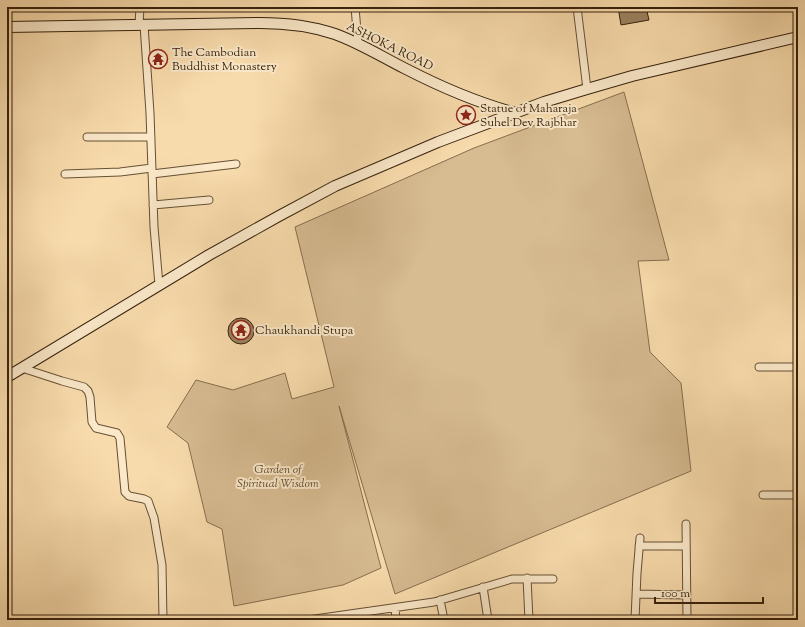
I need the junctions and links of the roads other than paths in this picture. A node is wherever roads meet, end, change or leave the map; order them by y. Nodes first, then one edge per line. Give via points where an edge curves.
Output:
1 (140, 7) edge
2 (355, 7) edge
3 (577, 7) edge
4 (142, 25) junction
5 (7, 27) edge
6 (798, 37) edge
7 (358, 43) junction
8 (587, 89) junction
9 (516, 113) junction
10 (87, 137) dead end
11 (151, 137) junction
12 (236, 164) dead end
13 (152, 171) junction
14 (65, 174) dead end
15 (208, 200) dead end
16 (153, 205) junction
17 (159, 285) junction
18 (759, 367) dead end
19 (798, 367) edge
20 (22, 368) junction
21 (7, 377) edge
22 (763, 495) dead end
23 (798, 495) edge
24 (686, 524) dead end
25 (686, 546) junction
26 (527, 578) junction
27 (553, 579) dead end
28 (483, 587) junction
29 (636, 594) junction
30 (686, 595) junction
31 (440, 600) junction
32 (395, 608) junction
33 (341, 618) edge
34 (163, 620) edge
35 (308, 620) edge
36 (396, 620) edge
37 (444, 620) edge
38 (488, 620) edge
39 (529, 620) edge
40 (635, 620) edge
41 (687, 620) edge

1 - 4 street
2 - 7 street
3 - 8 street
4 - 5 street, ASHOKA ROAD
4 - 7 street, ASHOKA ROAD via 291,24 334,34
4 - 11 street
6 - 8 street
7 - 9 street, ASHOKA ROAD via 435,83 491,106
8 - 9 street
9 - 17 street via 438,142 335,186
10 - 11 street
11 - 13 street
12 - 13 street
13 - 14 street
13 - 16 street
15 - 16 street
16 - 17 street
17 - 20 street
18 - 19 street
20 - 21 street
20 - 34 street via 62,382 84,386 90,397 92,422 96,428 117,433 120,438 125,492 129,496 148,501 154,518 162,565
22 - 23 street
24 - 25 street
25 - 29 street via 640,542
25 - 30 street
26 - 27 street
26 - 28 street via 512,579
26 - 39 street
28 - 31 street
28 - 38 street
29 - 30 street
29 - 40 street
30 - 41 street
31 - 32 street
31 - 37 street
32 - 33 street
32 - 36 street
33 - 35 street

